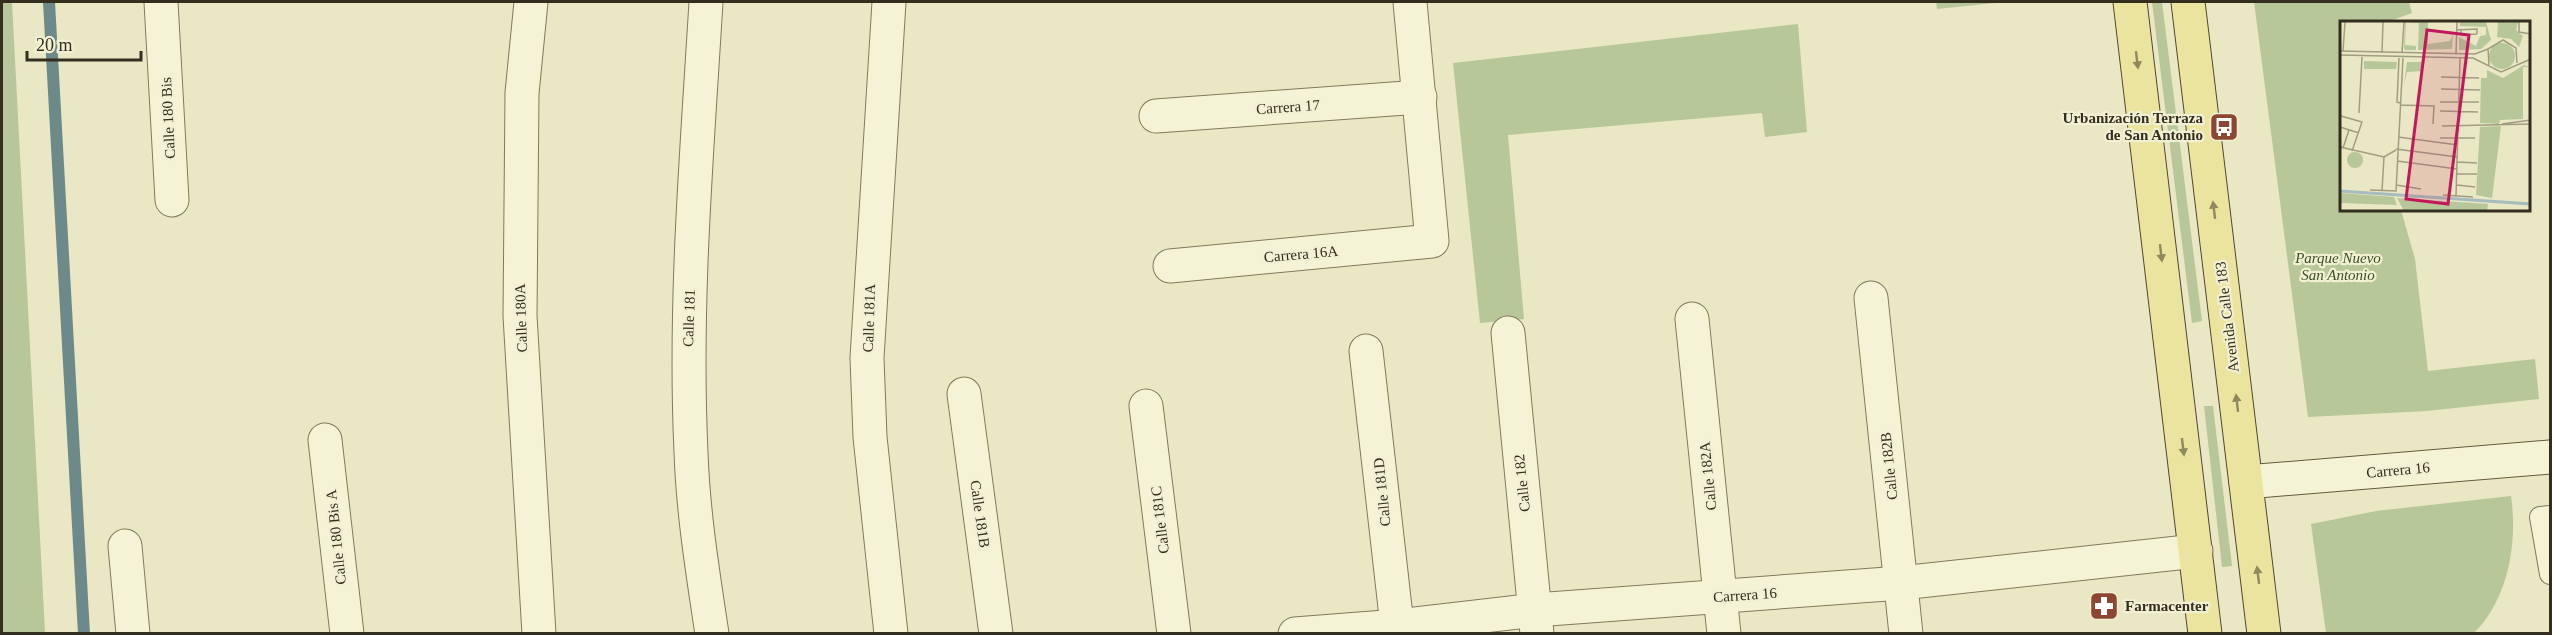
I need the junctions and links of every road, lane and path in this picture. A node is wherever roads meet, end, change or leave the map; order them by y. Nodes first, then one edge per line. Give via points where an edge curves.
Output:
1 (161, 2) edge
2 (531, 2) edge
3 (706, 2) edge
4 (889, 2) edge
5 (1410, 2) edge
6 (2130, 2) edge
7 (2188, 2) edge
8 (1420, 97) junction
9 (1156, 116) dead end
10 (172, 200) dead end
11 (1170, 266) dead end
12 (1871, 298) dead end
13 (1692, 319) dead end
14 (1508, 333) dead end
15 (1366, 351) dead end
16 (964, 394) dead end
17 (1146, 406) dead end
18 (325, 440) dead end
19 (2550, 457) edge
20 (2246, 482) junction
21 (2550, 516) edge
22 (125, 546) dead end
23 (2196, 551) junction
24 (2550, 574) edge
25 (1901, 583) junction
26 (1721, 597) junction
27 (1536, 622) edge
28 (1398, 630) edge
29 (133, 633) edge
30 (347, 633) edge
31 (539, 633) edge
32 (712, 633) edge
33 (891, 633) edge
34 (996, 633) edge
35 (1174, 633) edge
36 (1295, 633) edge
37 (1724, 633) edge
38 (1906, 633) edge
39 (2205, 633) edge
40 (2264, 633) edge

1 - 10 street, Calle 180 Bis
2 - 31 street, Calle 180A via 522,93 520,316
3 - 32 street, Calle 181 via 688,344 691,455
4 - 33 street, Calle 181A via 867,358 870,437
5 - 8 street
6 -> 23 main road
20 -> 7 main road, Avenida Calle 183
8 - 9 street, Carrera 17
8 - 11 street, Carrera 16A via 1432,241
12 - 25 street, Calle 182B
13 - 26 street, Calle 182A
14 - 27 street, Calle 182
15 - 28 street, Calle 181D
16 - 34 street, Calle 181B
17 - 35 street, Calle 181C
18 - 30 street, Calle 180 Bis A
19 - 20 street, Carrera 16
40 -> 20 main road, Avenida Calle 183
21 - 24 lane via 2540,517
22 - 29 street
23 - 25 street, Carrera 16
23 - 39 main road
25 - 26 street, Carrera 16
25 - 38 street, Calle 182B
26 - 27 street, Carrera 16
26 - 37 street, Calle 182A
27 - 28 street, Carrera 16
28 - 36 street, Carrera 16

